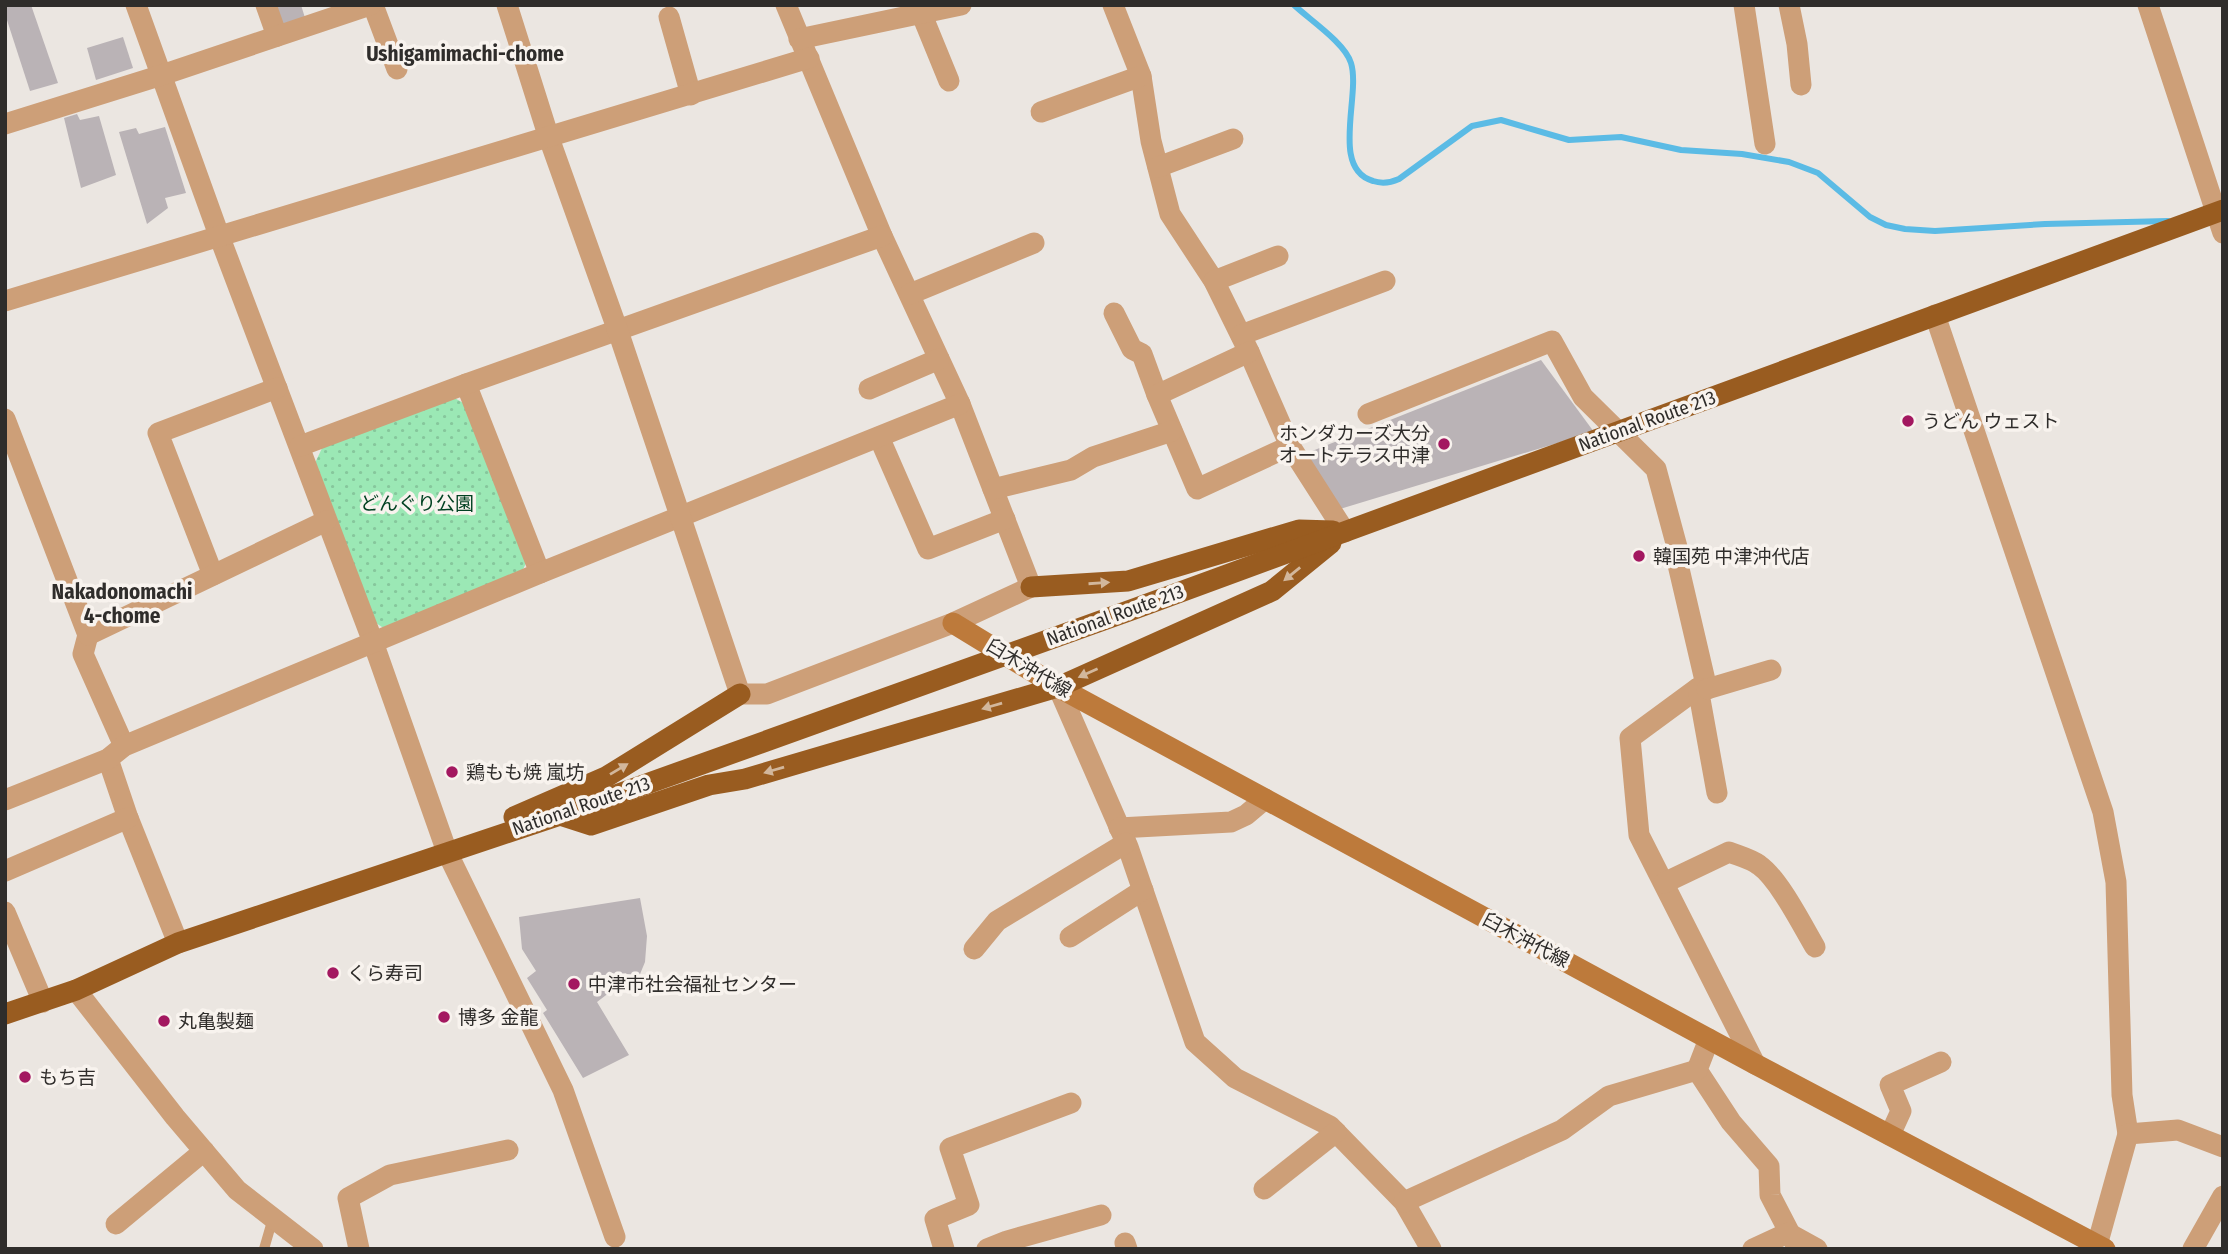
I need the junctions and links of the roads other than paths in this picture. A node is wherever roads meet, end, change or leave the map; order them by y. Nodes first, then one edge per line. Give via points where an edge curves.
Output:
1 (136, 5) edge
2 (266, 5) edge
3 (371, 5) edge
4 (507, 5) edge
5 (786, 5) edge
6 (961, 5) edge
7 (1113, 5) edge
8 (1744, 5) edge
9 (1789, 5) edge
10 (2148, 5) edge
11 (922, 15) junction
12 (669, 18) dead end
13 (276, 36) junction
14 (804, 49) junction
15 (397, 69) dead end
16 (162, 75) junction
17 (1141, 76) junction
18 (949, 81) dead end
19 (1801, 85) dead end
20 (691, 94) junction
21 (1041, 112) dead end
22 (5, 124) edge
23 (549, 138) junction
24 (1233, 139) dead end
25 (1765, 144) dead end
26 (1158, 167) junction
27 (2219, 211) edge
28 (2223, 233) edge
29 (883, 236) junction
30 (219, 238) junction
31 (1034, 243) dead end
32 (1278, 256) dead end
33 (1214, 281) junction
34 (1385, 281) dead end
35 (909, 295) junction
36 (5, 301) edge
37 (1114, 313) dead end
38 (1935, 315) junction
39 (618, 331) junction
40 (1245, 344) junction
41 (939, 359) junction
42 (466, 384) junction
43 (277, 388) junction
44 (869, 389) dead end
45 (1157, 395) junction
46 (960, 404) junction
47 (1368, 414) dead end
48 (5, 419) edge
49 (1172, 431) junction
50 (1619, 431) junction
51 (879, 437) junction
52 (300, 446) junction
53 (1290, 446) junction
54 (993, 489) junction
55 (680, 516) junction
56 (1005, 519) junction
57 (326, 522) junction
58 (1345, 531) junction
59 (540, 573) junction
60 (213, 575) junction
61 (1031, 587) junction
62 (953, 623) junction
63 (88, 635) junction
64 (373, 642) junction
65 (1771, 670) dead end
66 (1058, 687) junction
67 (1702, 688) junction
68 (740, 694) junction
69 (116, 753) junction
70 (1717, 793) dead end
71 (1265, 799) junction
72 (5, 800) edge
73 (560, 815) junction
74 (128, 818) junction
75 (1123, 835) junction
76 (447, 852) junction
77 (5, 871) edge
78 (1664, 883) junction
79 (1143, 890) junction
80 (5, 912) edge
81 (1070, 937) dead end
82 (178, 943) junction
83 (1815, 947) dead end
84 (974, 949) dead end
85 (76, 990) junction
86 (44, 1002) junction
87 (5, 1014) edge
88 (1709, 1039) junction
89 (1941, 1062) dead end
90 (1755, 1064) junction
91 (1697, 1070) junction
92 (1071, 1103) dead end
93 (1336, 1132) junction
94 (2128, 1134) junction
95 (1890, 1135) junction
96 (2223, 1147) edge
97 (204, 1150) junction
98 (508, 1150) dead end
99 (1264, 1189) dead end
100 (2223, 1196) edge
101 (1404, 1202) junction
102 (1101, 1215) dead end
103 (274, 1218) junction
104 (116, 1224) dead end
105 (615, 1237) dead end
106 (1793, 1241) edge
107 (1012, 1244) edge
108 (2099, 1247) edge
109 (264, 1249) edge
110 (313, 1249) edge
111 (359, 1249) edge
112 (944, 1249) edge
113 (987, 1249) edge
114 (1431, 1249) edge
115 (1753, 1249) edge
116 (1817, 1249) edge
117 (2193, 1249) edge

1 - 16 street
2 - 13 street
3 - 13 street
3 - 15 street
4 - 23 street
5 - 14 street
6 - 11 street
7 - 17 street
8 - 25 street
9 - 19 street
10 - 27 street
11 - 14 street
11 - 18 street
12 - 20 street
13 - 16 street
14 - 20 street
14 - 29 street
16 - 22 street
16 - 30 street
17 - 21 street
17 - 26 street
20 - 23 street
23 - 30 street
23 - 39 street
24 - 26 street
26 - 33 street via 1170,214
27 - 28 street
27 - 38 highway, National Route 213
29 - 35 street
29 - 39 street
30 - 36 street
30 - 43 street
31 - 35 street
32 - 33 street
33 - 40 street
34 - 40 street
35 - 41 street
37 - 45 street via 1132,349 1142,354
38 - 50 highway, National Route 213
38 - 94 street via 2103,812 2116,882 2122,1095
39 - 42 street
39 - 55 street
40 - 45 street
40 - 53 street
41 - 44 street
41 - 46 street
42 - 52 street
42 - 59 street
43 - 52 street
43 - 60 street via 158,433
45 - 49 street
46 - 51 street
46 - 54 street
47 - 50 street via 1552,341 1583,397
48 - 63 street
49 - 53 street via 1197,489
49 - 54 street via 1093,457 1071,470
50 - 58 highway, National Route 213
50 - 67 street via 1656,469 1677,547
51 - 55 street
51 - 56 street via 928,549
52 - 57 street
53 - 58 street
54 - 56 street
55 - 59 street
55 - 68 street
56 - 61 street
57 - 60 street
57 - 64 street
61 -> 58 highway via 1128,581 1298,530
58 -> 66 highway via 1272,591
58 - 73 highway, National Route 213
59 - 64 street
60 - 63 street
61 - 62 street
62 - 66 main road, 臼木沖代線
62 - 68 street via 767,694
63 - 69 street via 83,654
64 - 69 street
64 - 76 street
65 - 67 street
66 - 71 main road, 臼木沖代線
66 -> 73 highway via 745,779 709,785 591,825
66 - 75 street
67 - 70 street
67 - 78 street via 1630,738 1639,835
76 -> 68 highway via 606,777
69 - 72 street
69 - 74 street
71 - 75 street via 1231,822
71 - 88 main road, 臼木沖代線
73 - 76 highway, National Route 213
74 - 77 street
74 - 82 street
75 - 79 street
75 - 84 street via 997,921
76 - 82 highway, National Route 213
76 - 105 street via 563,1090
78 - 83 street via 1729,852 1742,856 1771,878
78 - 90 street
79 - 81 street
79 - 93 street via 1195,1042 1235,1078
80 - 86 street
82 - 85 highway, National Route 213
85 - 86 highway, National Route 213
85 - 97 street
86 - 87 highway, National Route 213
88 - 90 main road, 臼木沖代線
88 - 91 street
89 - 95 street via 1890,1085 1901,1111
90 - 95 main road, 臼木沖代線
91 - 101 street via 1609,1096 1562,1130
91 - 106 street via 1731,1122 1769,1166 1770,1195
92 - 112 street via 950,1148 969,1205 935,1219
93 - 99 street
93 - 101 street
94 - 96 street via 2178,1130
94 - 108 street
95 - 108 main road, 臼木沖代線
97 - 103 street via 237,1189
97 - 104 street
98 - 111 street via 390,1175 348,1198
100 - 117 street
101 - 114 street
102 - 107 street
103 - 109 lane
103 - 110 street
106 - 115 street
106 - 116 street
107 - 113 street

